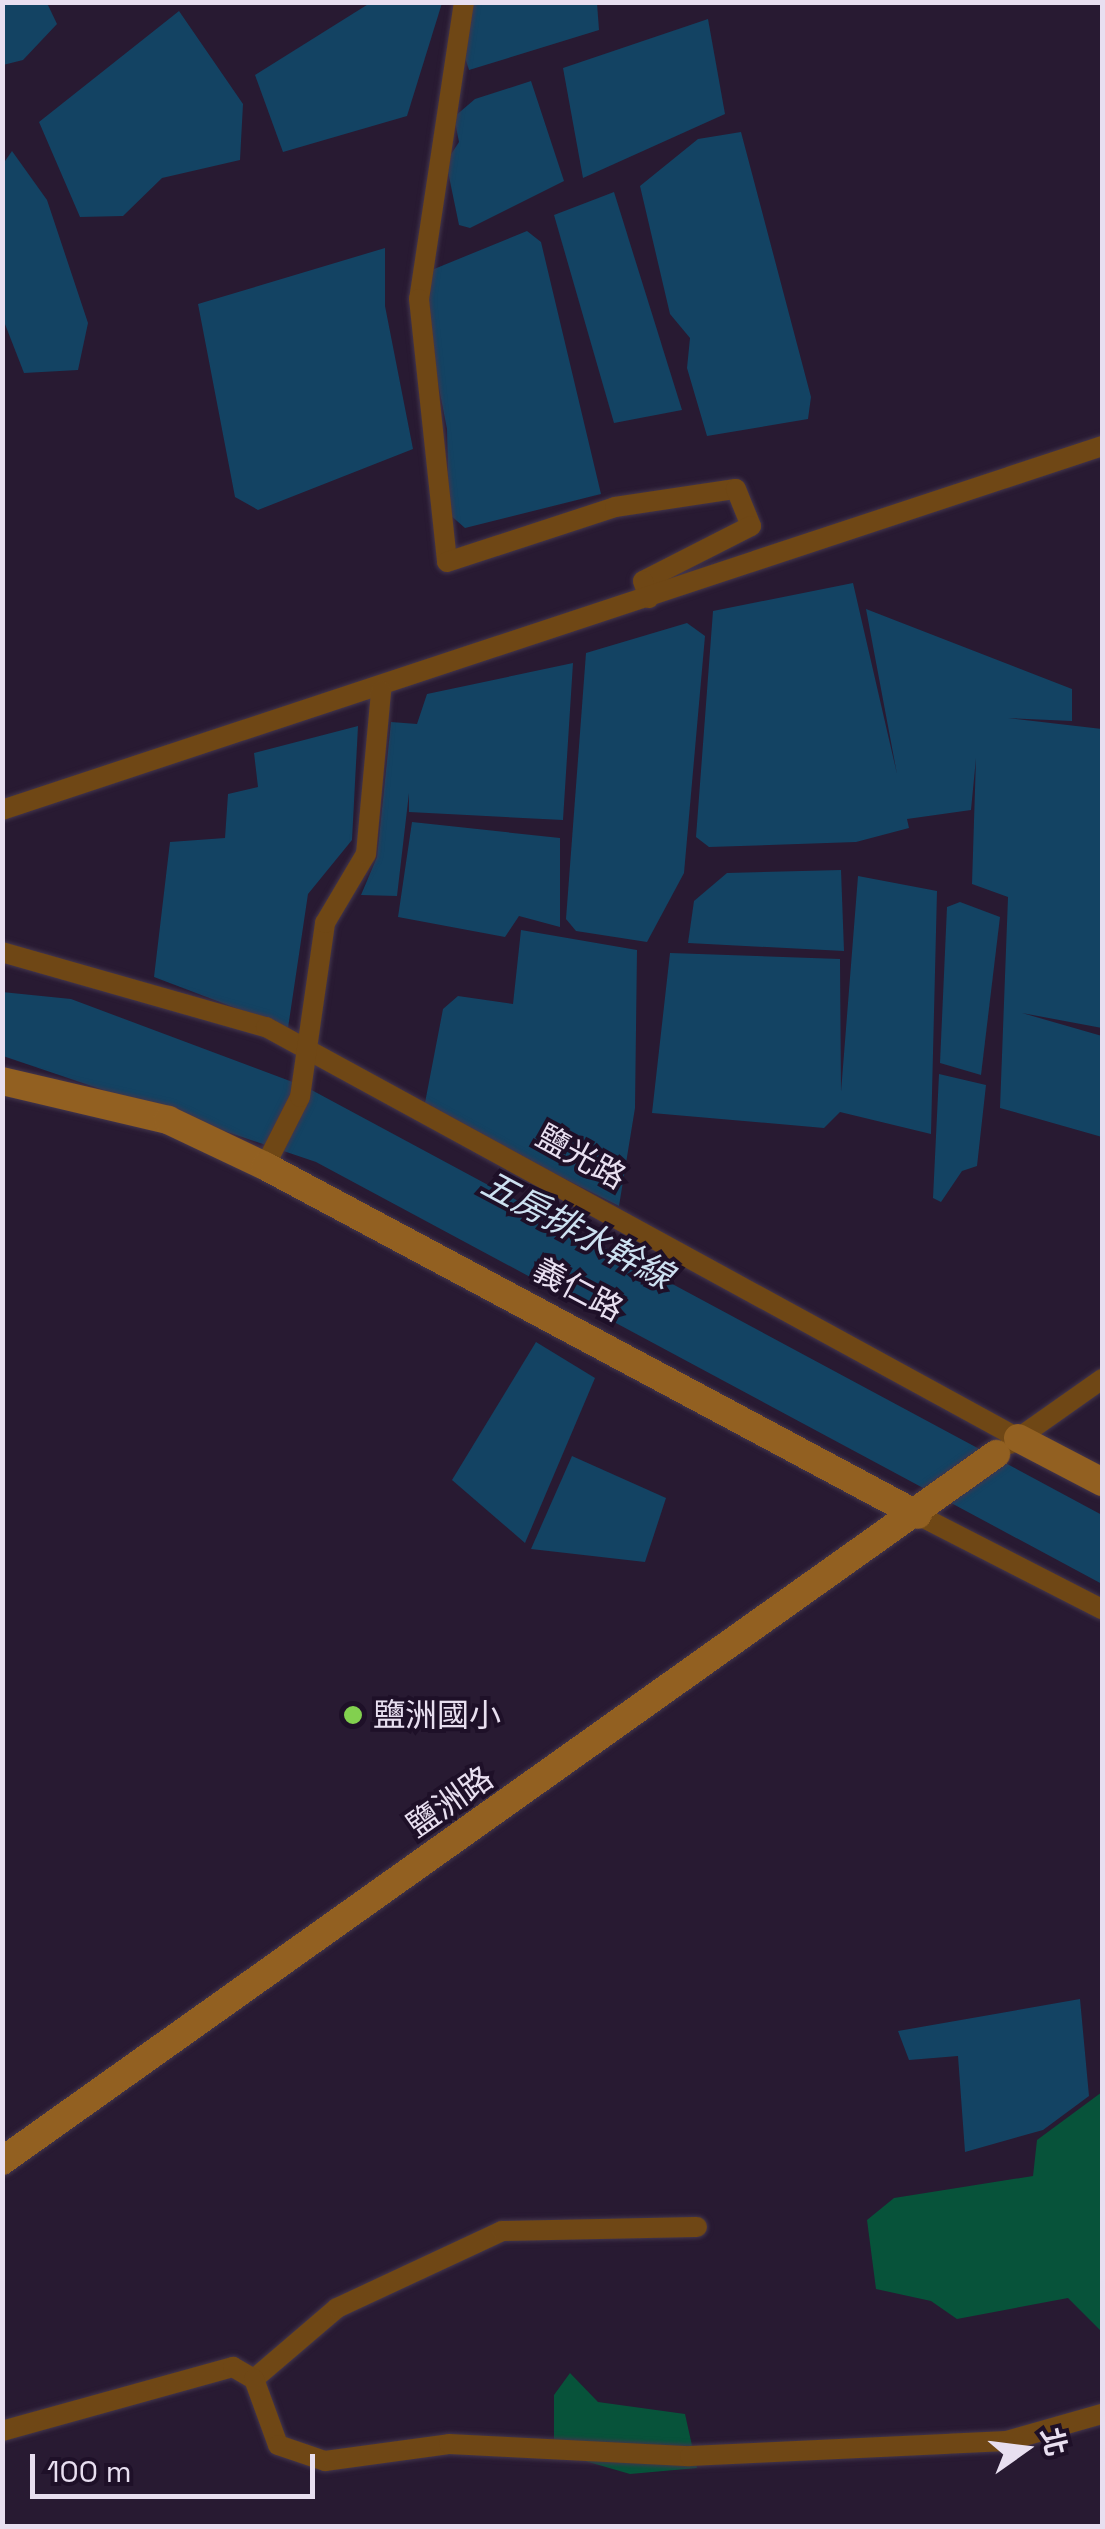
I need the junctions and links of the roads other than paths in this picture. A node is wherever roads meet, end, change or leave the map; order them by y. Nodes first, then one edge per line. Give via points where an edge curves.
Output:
1 (464, 2) edge
2 (1102, 446) edge
3 (649, 598) junction
4 (381, 692) junction
5 (2, 810) edge
6 (2, 952) edge
7 (309, 1052) junction
8 (2, 1081) edge
9 (268, 1158) junction
10 (1102, 1379) edge
11 (1007, 1446) junction
12 (1102, 1482) edge
13 (928, 1507) junction
14 (1102, 1608) edge
15 (2, 2161) edge
16 (697, 2227) dead end
17 (254, 2380) junction
18 (1102, 2414) edge
19 (2, 2432) edge

1 - 3 street via 419,299 448,562 614,508 736,489 751,526 642,580
2 - 3 street
3 - 4 street
4 - 5 street
4 - 7 street via 366,854 325,923
6 - 7 street, 鹽光路 via 266,1027
7 - 9 street via 300,1097
7 - 11 street, 鹽光路
8 - 9 street, 義仁路 via 168,1120
9 - 13 street, 義仁路
10 - 11 street
11 - 12 street, 鹽光路
11 - 13 street, 鹽洲路
13 - 14 street, 義仁路
13 - 15 street, 鹽洲路
16 - 17 street via 502,2231 337,2308
17 - 18 street via 278,2446 325,2462 449,2444 690,2456 1007,2441
17 - 19 street via 232,2368

